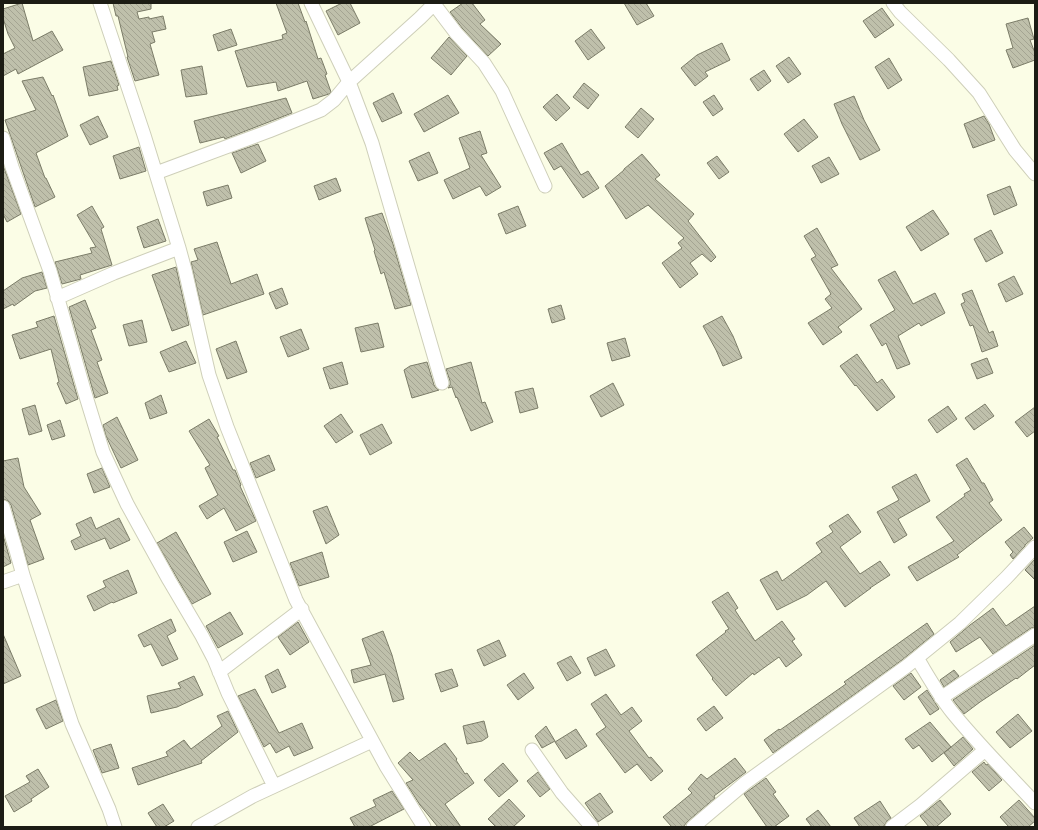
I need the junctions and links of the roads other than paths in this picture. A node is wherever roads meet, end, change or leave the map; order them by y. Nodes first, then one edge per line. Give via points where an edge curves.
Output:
1 (100, 3) edge
2 (311, 3) edge
3 (893, 3) edge
4 (434, 4) edge
5 (349, 82) junction
6 (3, 138) edge
7 (156, 173) junction
8 (1035, 174) edge
9 (545, 186) dead end
10 (179, 248) junction
11 (57, 298) junction
12 (442, 383) dead end
13 (3, 508) edge
14 (1035, 547) edge
15 (23, 575) junction
16 (3, 582) edge
17 (302, 609) junction
18 (1035, 635) edge
19 (917, 658) junction
20 (219, 672) junction
21 (941, 698) junction
22 (372, 741) junction
23 (532, 750) dead end
24 (985, 750) junction
25 (274, 786) junction
26 (1035, 803) edge
27 (115, 827) edge
28 (198, 827) edge
29 (424, 827) edge
30 (592, 827) edge
31 (693, 827) edge
32 (892, 827) edge

1 - 7 street
2 - 5 street
3 - 8 street via 979,93 1015,150
4 - 5 street
4 - 9 street via 484,63 502,91
5 - 7 street via 334,100 321,110
5 - 12 street via 372,143
6 - 11 street
7 - 10 street
10 - 11 street
10 - 17 street via 209,375 227,427 296,600
11 - 20 street via 103,452 127,504 202,636
13 - 15 street
14 - 19 street via 960,624
15 - 16 street
15 - 27 street via 72,724
17 - 20 street
17 - 22 street
18 - 21 street
19 - 21 street
19 - 31 street via 745,783
20 - 25 street
21 - 24 street
22 - 25 street
22 - 29 street
23 - 30 street via 562,793
24 - 26 street
24 - 32 street
25 - 28 street

